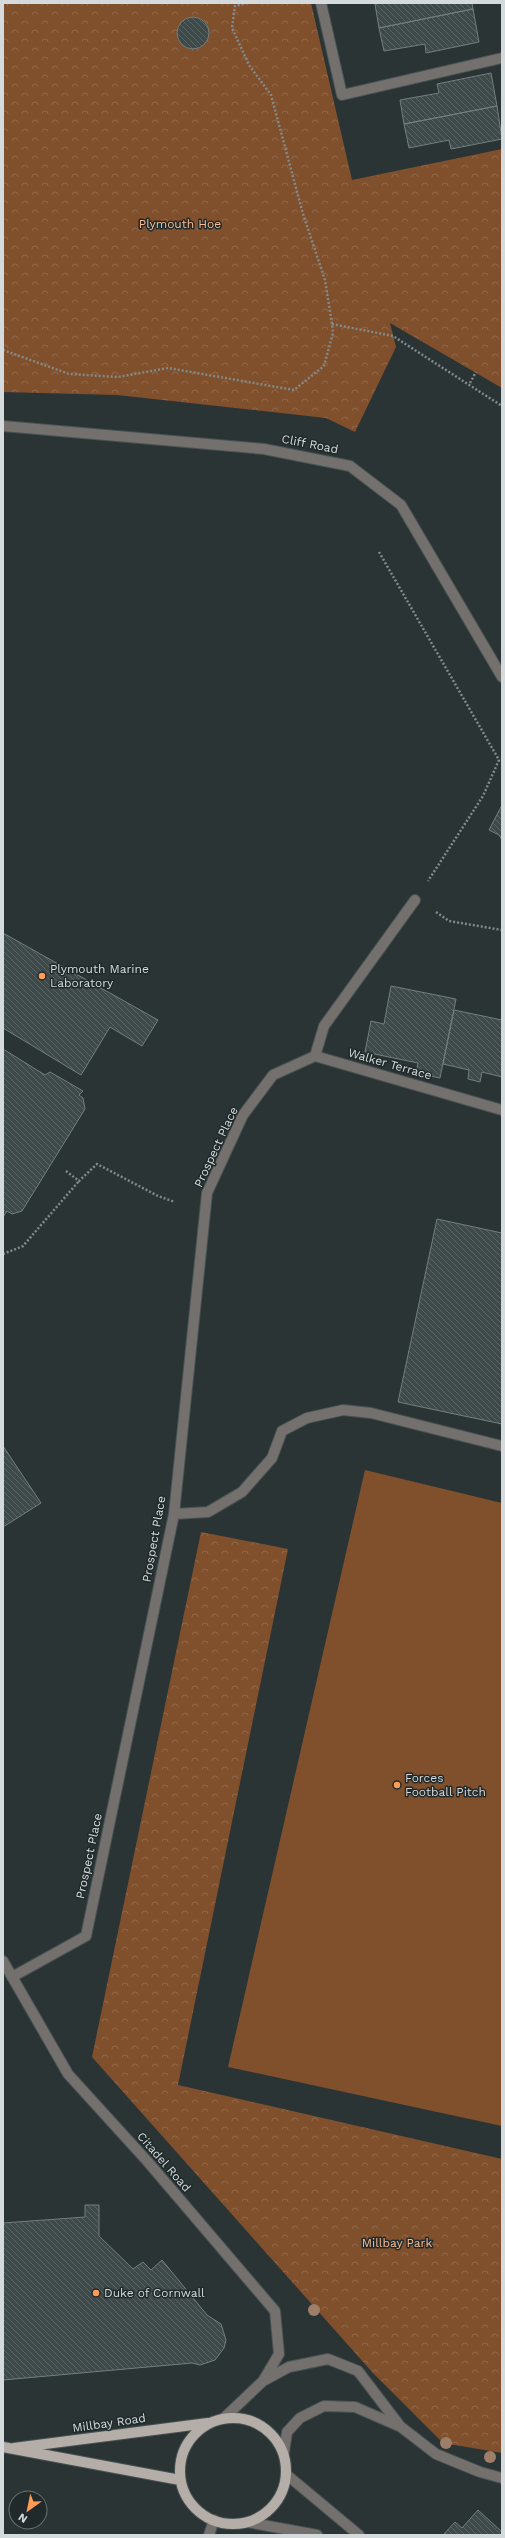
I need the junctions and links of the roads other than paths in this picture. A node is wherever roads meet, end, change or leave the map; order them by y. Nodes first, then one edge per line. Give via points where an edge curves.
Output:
1 (321, 3) edge
2 (502, 58) edge
3 (3, 426) edge
4 (502, 677) edge
5 (415, 900) road end
6 (315, 1056) junction
7 (502, 1110) edge
8 (502, 1446) edge
9 (174, 1514) junction
10 (3, 1962) edge
11 (12, 1977) junction
12 (263, 2381) junction
13 (224, 2418) junction
14 (208, 2423) junction
15 (401, 2427) junction
16 (3, 2447) edge
17 (14, 2448) junction
18 (284, 2452) junction
19 (287, 2475) junction
20 (502, 2478) edge
21 (180, 2480) junction
22 (214, 2520) junction
23 (247, 2522) junction
24 (209, 2535) edge
25 (318, 2535) edge
26 (359, 2535) edge

1 - 2 street via 342,95
3 - 4 street, Cliff Road via 264,449 350,466 401,505
5 - 6 street via 324,1026
6 - 7 street, Walker Terrace
6 - 9 street, Prospect Place via 273,1075 243,1115 207,1193
8 - 9 street via 371,1412 343,1410 307,1418 282,1431 272,1458 242,1492 208,1512
9 - 11 street, Prospect Place via 86,1936
10 - 11 street, Citadel Road
11 - 12 street, Citadel Road via 68,2074 148,2162 275,2311 279,2354
12 - 13 street
12 - 15 street via 289,2367 328,2359 358,2371
13 - 14 main road
13 - 18 main road via 242,2417 258,2423 274,2436
14 - 17 main road, Millbay Road
14 - 21 main road via 189,2440 180,2460
15 - 18 street via 355,2408 324,2406 300,2418 287,2432
15 - 20 street via 436,2454
16 - 17 main road, Millbay Road
17 - 21 main road, Millbay Road
18 - 19 main road
19 - 23 main road via 278,2501 263,2516
19 - 26 street
21 - 22 main road via 187,2498 198,2511
22 - 23 main road via 230,2524
22 - 24 street
23 - 25 street

